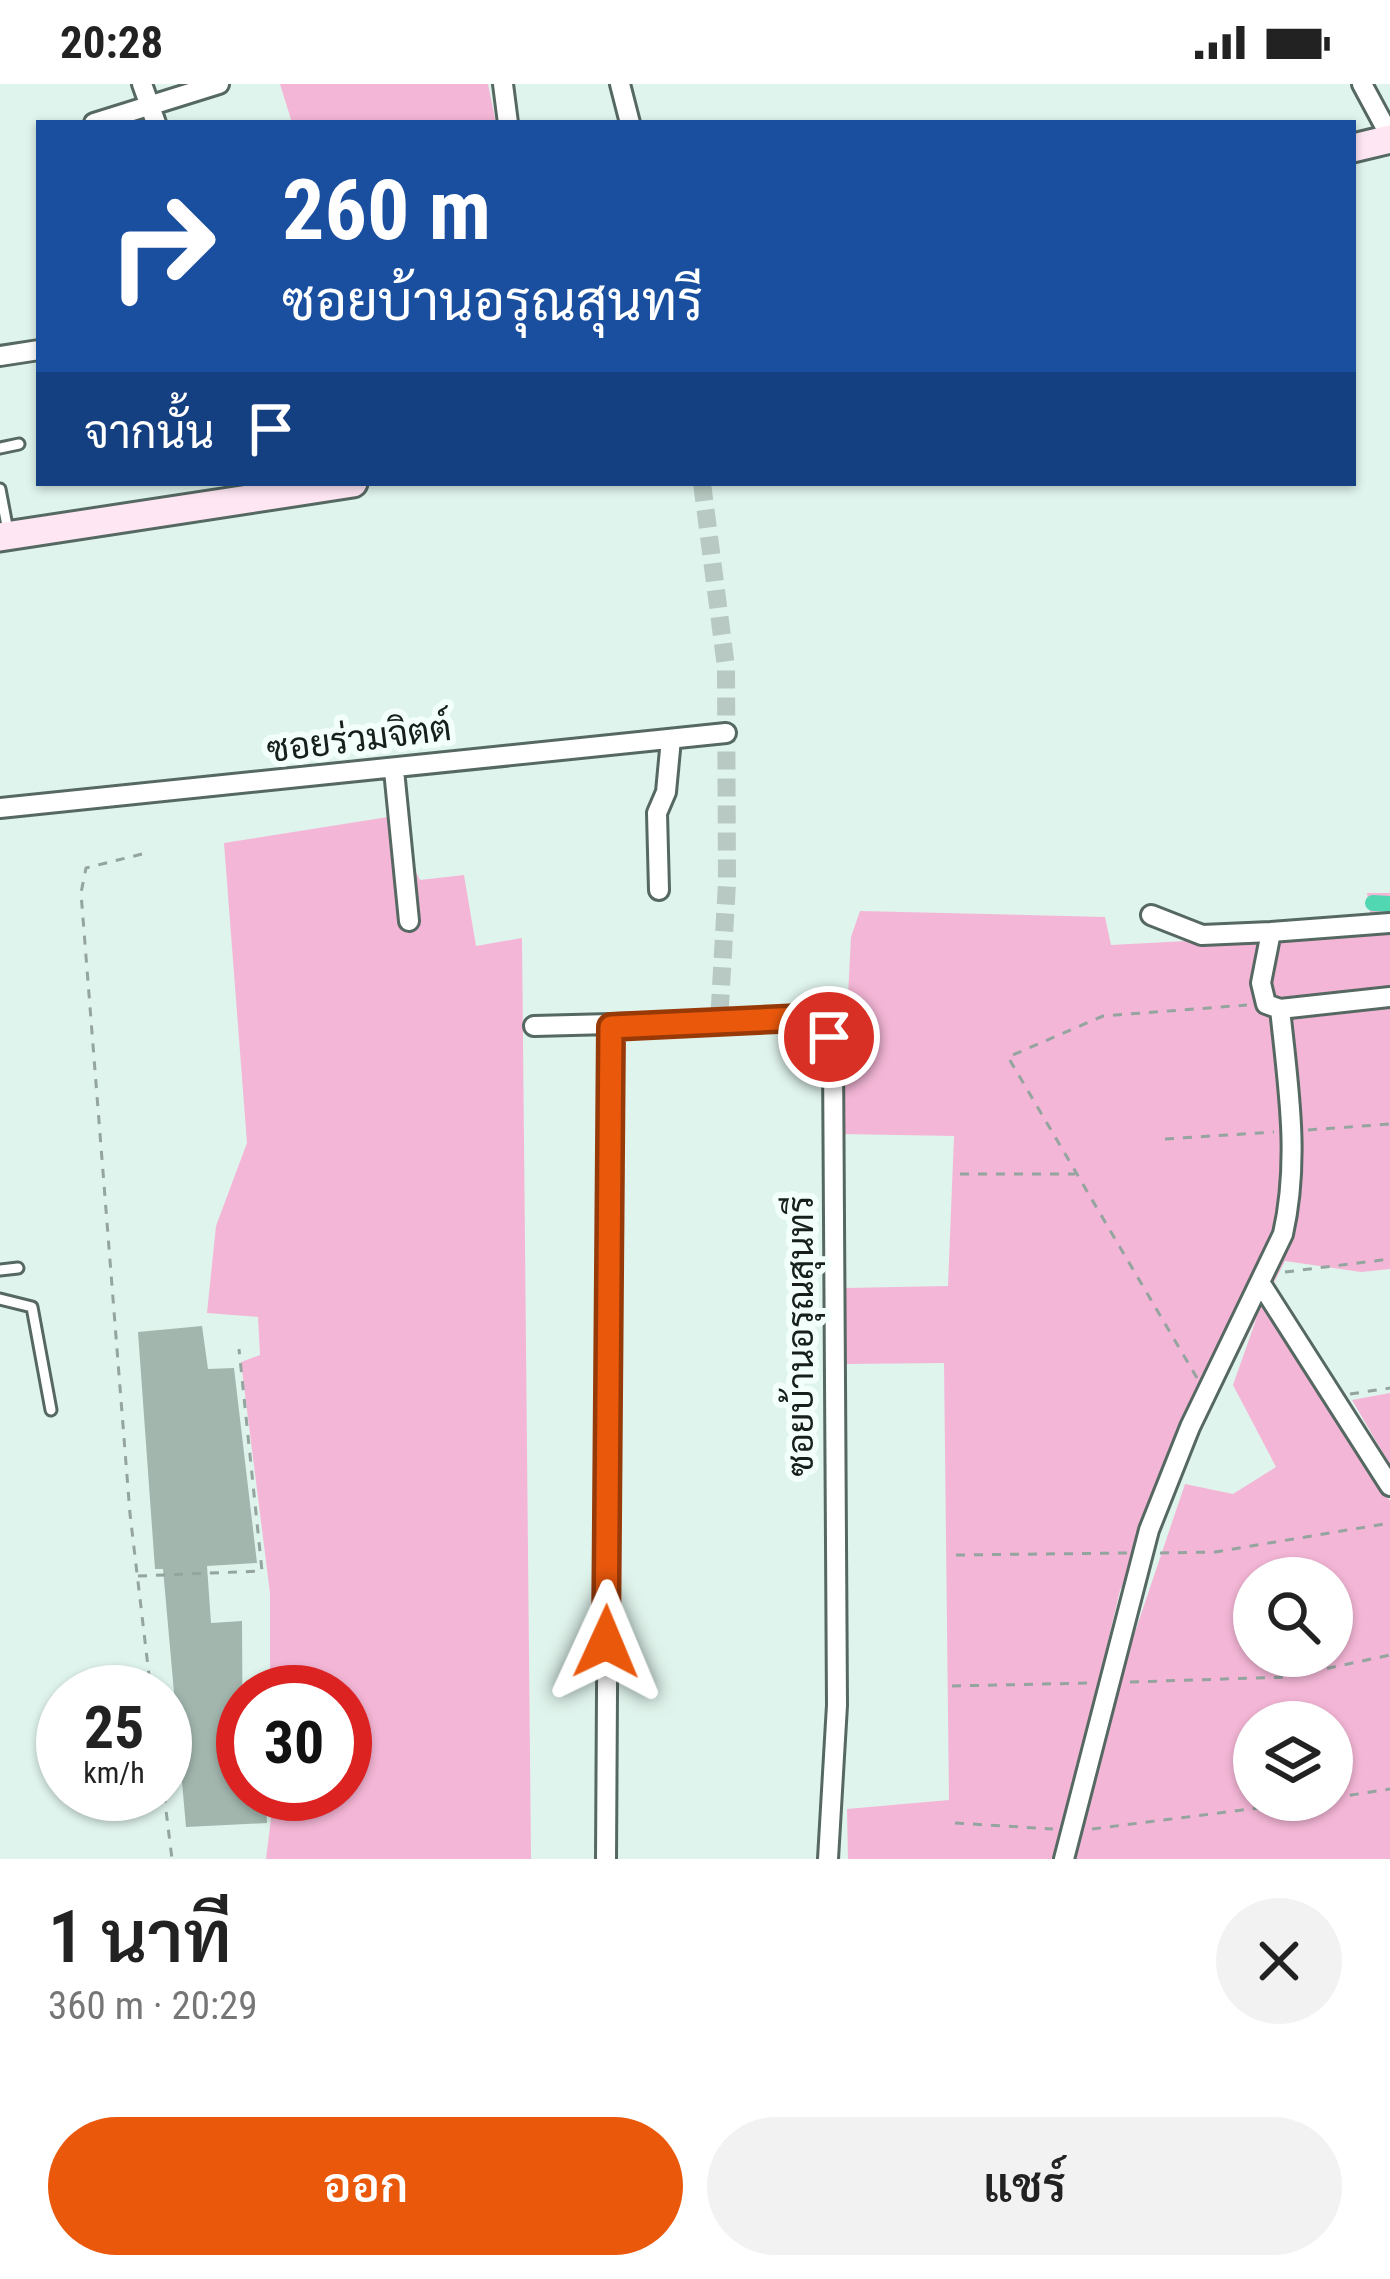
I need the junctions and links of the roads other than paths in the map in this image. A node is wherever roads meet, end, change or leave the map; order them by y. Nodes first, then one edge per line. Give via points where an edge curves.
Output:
1 (142, 84) edge
2 (219, 84) edge
3 (503, 84) edge
4 (620, 84) edge
5 (1362, 84) edge
6 (153, 114) edge
7 (114, 120) edge
8 (508, 120) edge
9 (629, 120) edge
10 (1390, 137) edge
11 (1356, 147) edge
12 (36, 350) edge
13 (0, 356) edge
14 (19, 444) dead end
15 (0, 448) edge
16 (332, 486) edge
17 (0, 489) edge
18 (4, 536) edge
19 (726, 733) dead end
20 (671, 739) junction
21 (394, 770) junction
22 (0, 808) edge
23 (658, 890) dead end
24 (1151, 916) dead end
25 (409, 920) dead end
26 (1390, 923) edge
27 (1271, 932) junction
28 (1390, 997) edge
29 (1273, 1007) junction
30 (535, 1026) dead end
31 (611, 1027) junction
32 (18, 1268) dead end
33 (0, 1270) edge
34 (1264, 1279) junction
35 (0, 1299) edge
36 (51, 1410) dead end
37 (1390, 1486) edge
38 (606, 1859) edge
39 (828, 1859) edge
40 (1064, 1859) edge

1 - 6 street
2 - 6 street
3 - 8 street
4 - 9 street
5 - 10 street
6 - 7 street
10 - 11 main road
12 - 13 street
14 - 15 lane
16 - 18 main road
17 - 18 lane
19 - 20 street, ซอยร่วมจิตต์
20 - 21 street, ซอยร่วมจิตต์
20 - 23 street via 657,813
21 - 22 street, ซอยร่วมจิตต์
21 - 25 street
24 - 27 street via 1202,935
26 - 27 street
27 - 29 street via 1261,983
28 - 29 street
29 - 34 street via 1293,1163 1283,1234
30 - 31 street, ซอยบ้านอรุณสุนทรี
31 - 38 street
31 - 39 street, ซอยบ้านอรุณสุนทรี via 801,1018 829,1037 837,1706
32 - 33 lane
34 - 37 street
34 - 40 street via 1206,1393 1142,1553
35 - 36 lane via 32,1307

